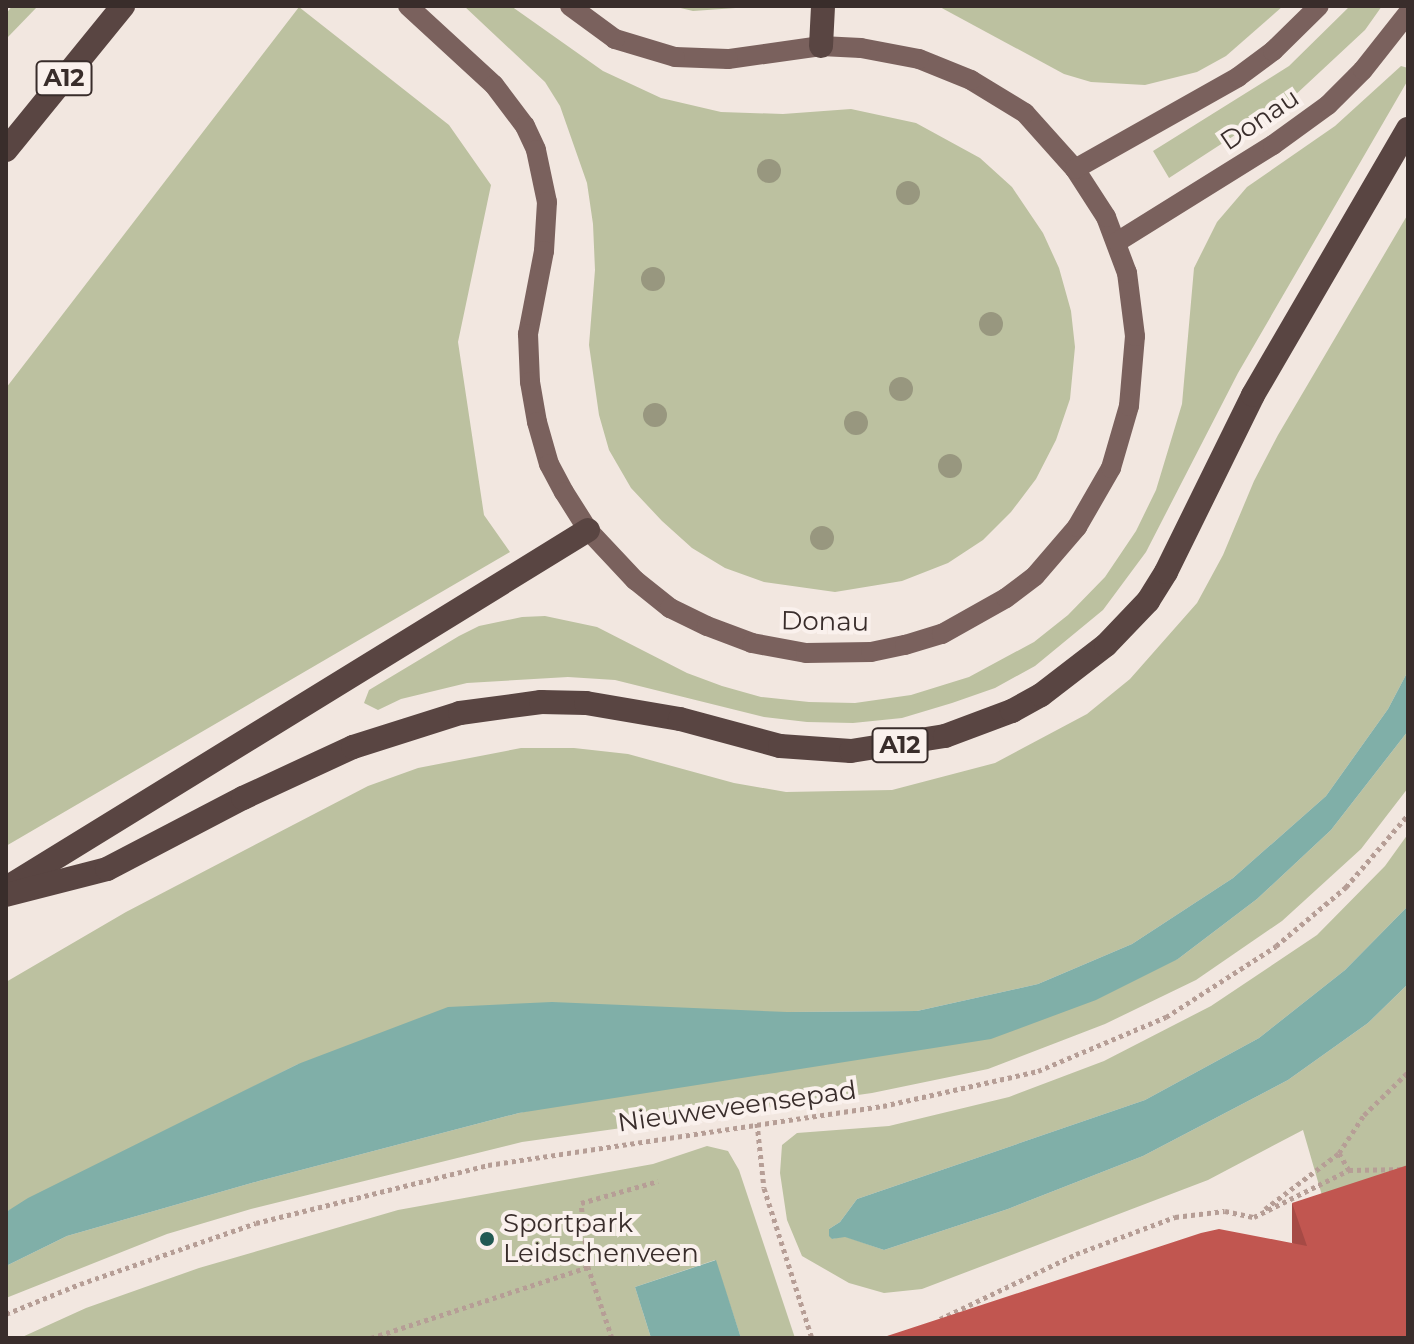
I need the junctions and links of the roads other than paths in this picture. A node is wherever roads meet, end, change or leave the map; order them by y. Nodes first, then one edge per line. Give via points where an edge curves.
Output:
1 (123, 6) edge
2 (408, 6) edge
3 (570, 6) edge
4 (823, 6) edge
5 (1319, 6) edge
6 (1408, 13) edge
7 (821, 46) junction
8 (1408, 129) edge
9 (6, 150) edge
10 (1075, 169) junction
11 (1117, 242) junction
12 (588, 530) junction
13 (6, 888) edge
14 (6, 895) edge

1 - 9 highway, A12
2 - 12 main road, Donau via 494,85 525,126 545,177 547,227 528,334 532,400 555,477
3 - 7 main road, Donau via 604,33 675,57 717,59
4 - 7 highway
5 - 10 main road, Donau via 1238,77
6 - 11 main road, Donau via 1363,70 1306,122
7 - 10 main road, Donau via 907,56 971,80 1025,113
8 - 14 highway, A12 via 1253,395 1148,601 1074,672 1012,711 945,736 851,751 780,746 680,719 586,703 541,702 460,713 353,747 107,869
10 - 11 main road, Donau
11 - 12 main road, Donau via 1135,336 1121,441 1077,527 1035,576 978,616 942,634 871,652 775,649 728,635 670,608
12 - 13 highway

